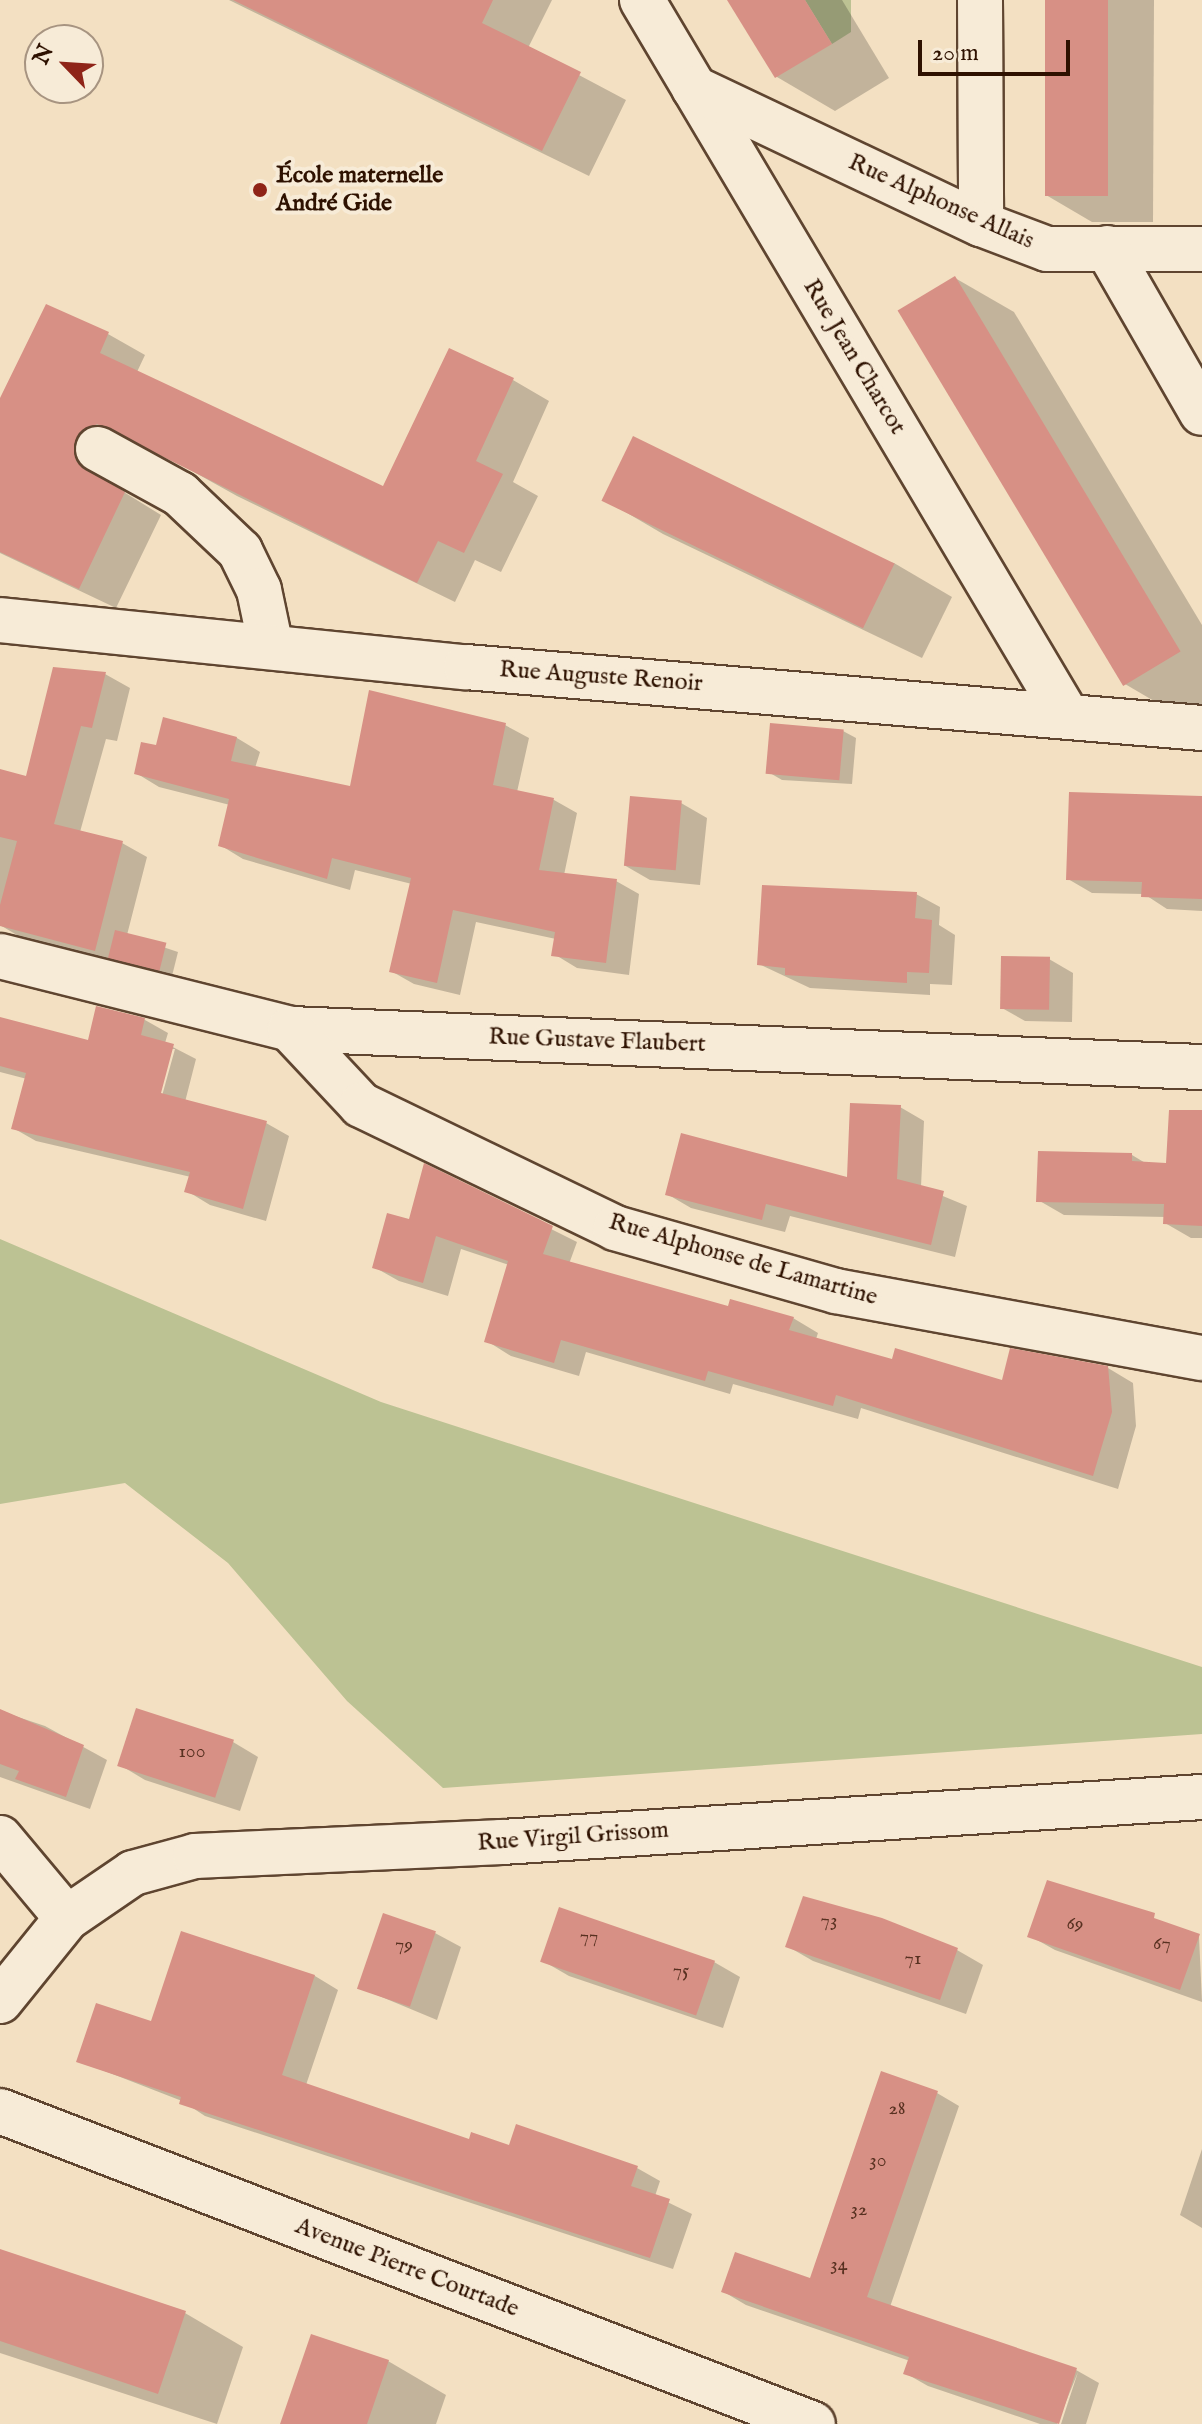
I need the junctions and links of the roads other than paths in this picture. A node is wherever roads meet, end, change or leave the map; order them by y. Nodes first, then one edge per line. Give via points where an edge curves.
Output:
1 (642, 0) edge
2 (980, 0) edge
3 (694, 88) junction
4 (981, 224) junction
5 (1107, 248) junction
6 (1202, 249) edge
7 (1202, 413) edge
8 (98, 449) dead end
9 (0, 620) edge
10 (271, 647) junction
11 (1066, 714) junction
12 (1202, 728) edge
13 (0, 956) edge
14 (290, 1029) junction
15 (1202, 1067) edge
16 (1202, 1358) edge
17 (1202, 1797) edge
18 (0, 1838) edge
19 (67, 1918) junction
20 (0, 2001) edge
21 (0, 2111) edge
22 (813, 2424) edge

1 - 3 street, Rue Jean Charcot
2 - 4 street
3 - 4 street, Rue Alphonse Allais
3 - 11 street, Rue Jean Charcot
4 - 5 street, Rue Alphonse Allais via 1047,249
5 - 6 street, Rue Alphonse Allais
5 - 7 street
8 - 10 street via 180,494 240,551 259,590
9 - 10 street, Rue Auguste Renoir
10 - 11 street, Rue Auguste Renoir
11 - 12 street, Rue Auguste Renoir
13 - 14 street, Rue Gustave Flaubert
14 - 15 street, Rue Gustave Flaubert
14 - 16 street, Rue Alphonse de Lamartine via 361,1105 615,1228 836,1291
17 - 19 street, Rue Virgil Grissom via 195,1856 133,1873
18 - 19 street
19 - 20 street, Rue Virgil Grissom
21 - 22 street, Avenue Pierre Courtade

